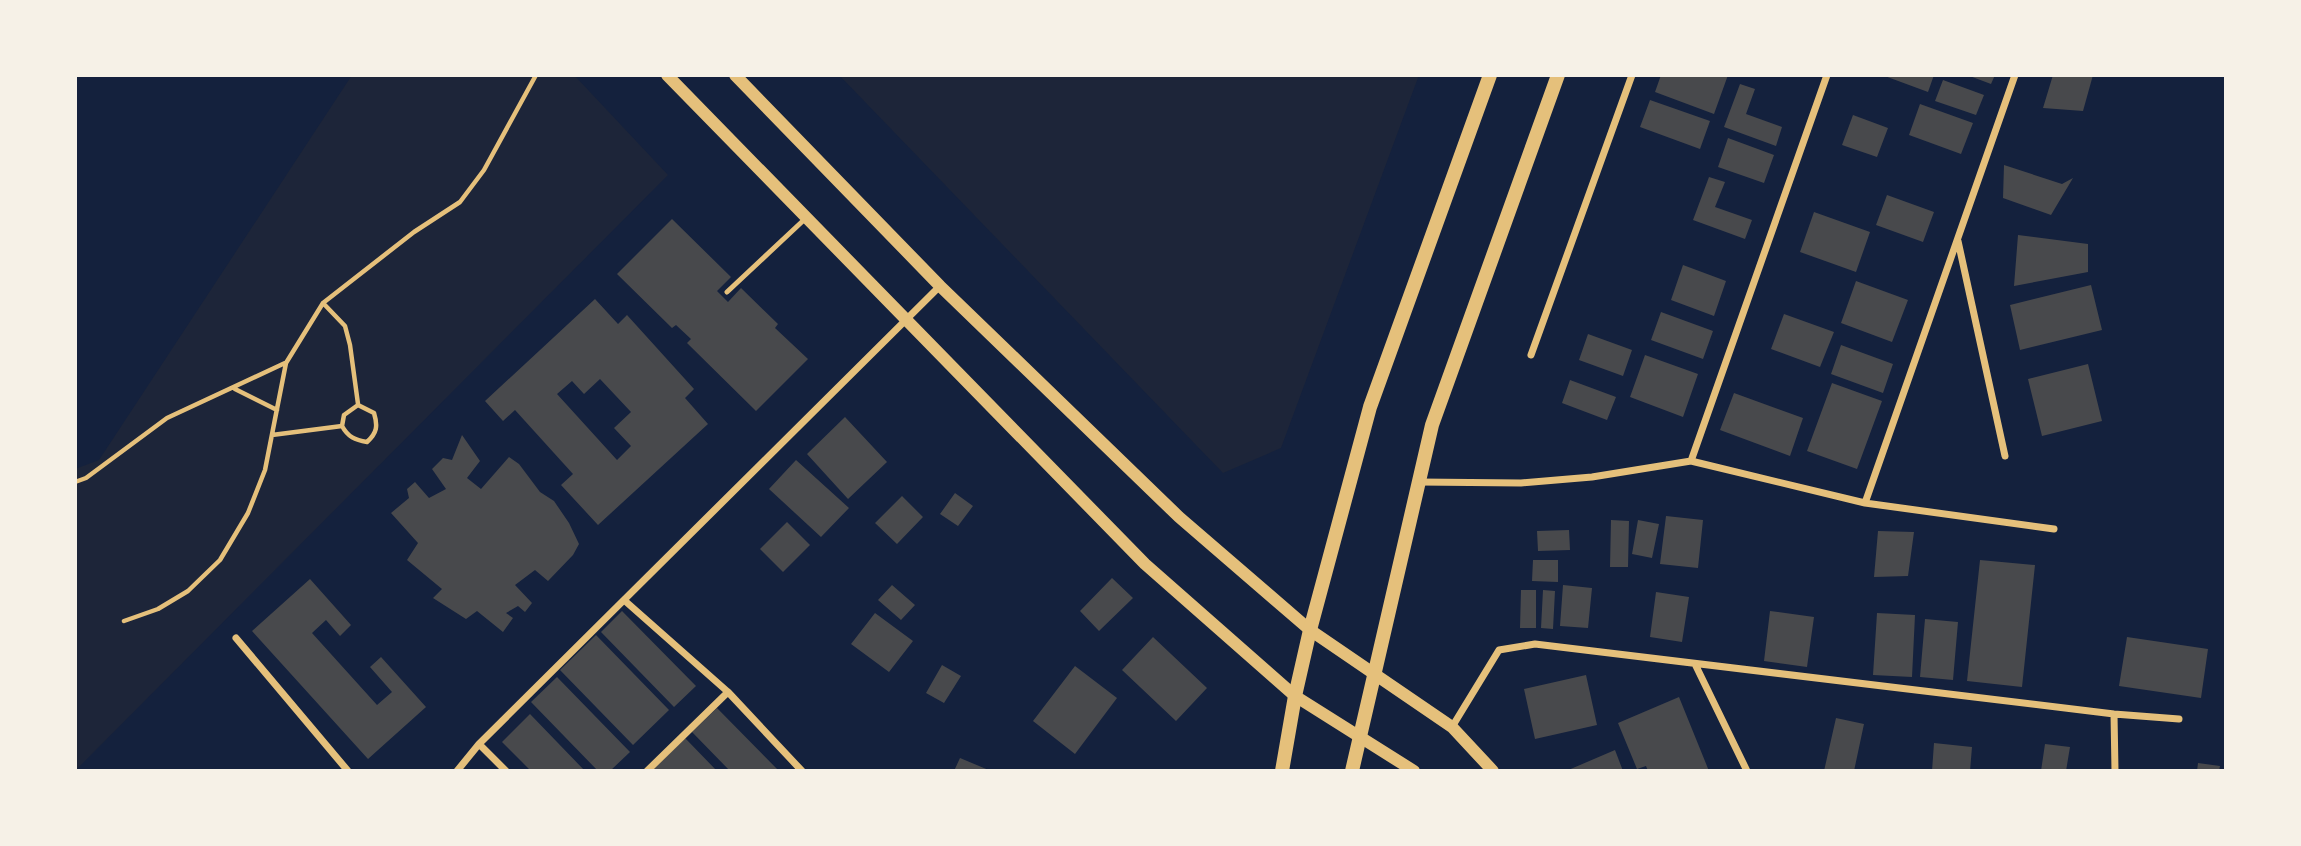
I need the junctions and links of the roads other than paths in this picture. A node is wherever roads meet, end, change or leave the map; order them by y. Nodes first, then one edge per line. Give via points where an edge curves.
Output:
1 (667, 75) edge
2 (734, 75) edge
3 (1490, 75) edge
4 (1558, 75) edge
5 (1632, 75) edge
6 (1827, 75) edge
7 (2015, 75) edge
8 (806, 218) junction
9 (1957, 240) junction
10 (940, 286) junction
11 (727, 292) dead end
12 (906, 320) junction
13 (1531, 355) dead end
14 (2005, 456) dead end
15 (1691, 461) junction
16 (1419, 482) junction
17 (1865, 502) junction
18 (2054, 528) dead end
19 (624, 600) junction
20 (1310, 630) junction
21 (236, 638) dead end
22 (1695, 664) junction
23 (1374, 673) junction
24 (727, 692) junction
25 (1295, 696) junction
26 (2114, 715) junction
27 (2179, 719) dead end
28 (1452, 727) junction
29 (1361, 737) junction
30 (479, 744) junction
31 (799, 770) edge
32 (348, 771) edge
33 (457, 771) edge
34 (506, 771) edge
35 (647, 771) edge
36 (1282, 771) edge
37 (1352, 771) edge
38 (1414, 771) edge
39 (1493, 771) edge
40 (1747, 771) edge
41 (2115, 771) edge

1 - 8 street
2 - 10 street
3 - 20 main road via 1370,407
4 - 16 main road via 1432,425
5 - 13 street
6 - 15 street
7 - 9 street
8 - 11 lane
8 - 12 street
9 - 14 street
9 - 17 street
10 - 12 street
10 - 20 street via 1179,517
12 - 19 street
12 - 25 street via 1145,564
15 - 16 street via 1521,483
15 - 17 street
16 - 23 main road
17 - 18 street
19 - 24 street
19 - 30 street
20 - 23 street
20 - 25 main road
21 - 32 street
22 - 26 street
22 - 28 street via 1535,644 1499,650
22 - 40 street
23 - 28 street
23 - 29 main road
24 - 31 street
24 - 35 street
25 - 29 street
25 - 36 main road
26 - 27 street
26 - 41 street
28 - 39 street
29 - 37 main road
29 - 38 street
30 - 33 street
30 - 34 street

